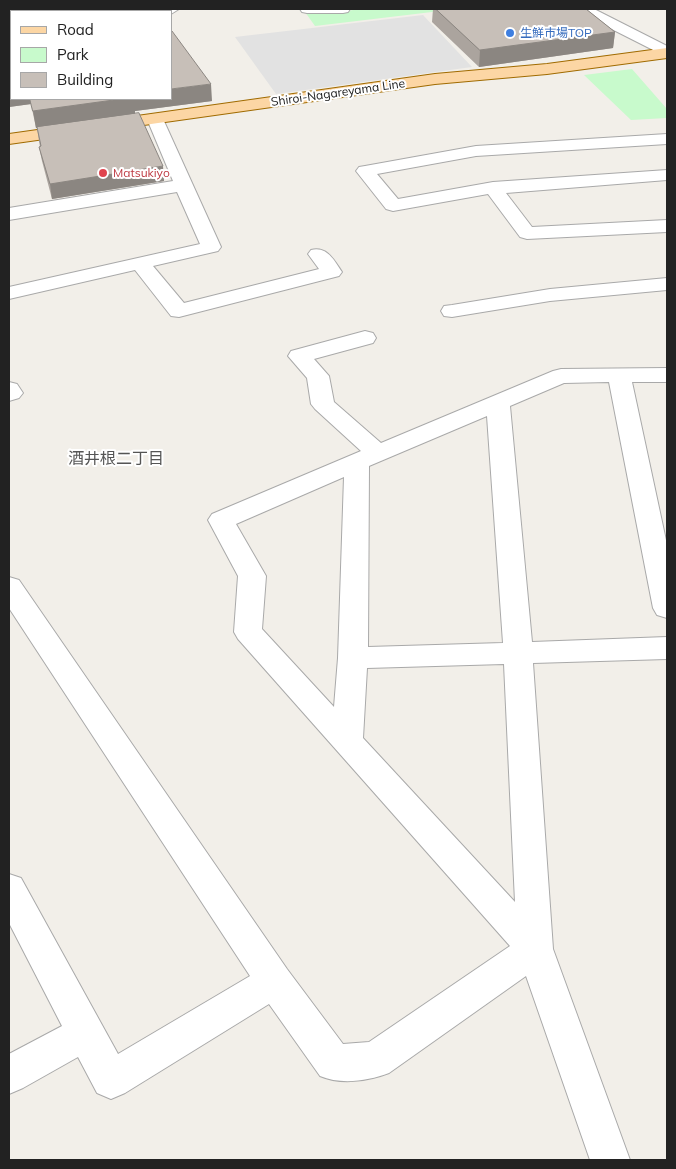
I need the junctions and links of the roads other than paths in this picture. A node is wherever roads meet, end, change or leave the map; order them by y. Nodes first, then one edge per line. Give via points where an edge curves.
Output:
1 (307, 9) edge
2 (342, 9) edge
3 (583, 9) edge
4 (667, 52) edge
5 (154, 119) junction
6 (9, 139) edge
7 (667, 139) edge
8 (667, 175) edge
9 (184, 185) junction
10 (493, 188) junction
11 (9, 214) edge
12 (667, 226) edge
13 (318, 254) dead end
14 (140, 264) junction
15 (667, 284) edge
16 (9, 293) edge
17 (452, 311) dead end
18 (365, 338) dead end
19 (619, 375) junction
20 (667, 375) edge
21 (9, 389) edge
22 (9, 394) edge
23 (498, 402) junction
24 (368, 459) junction
25 (9, 587) edge
26 (667, 608) edge
27 (667, 648) edge
28 (518, 652) junction
29 (353, 658) junction
30 (347, 741) junction
31 (9, 889) edge
32 (535, 949) junction
33 (274, 981) junction
34 (86, 1032) junction
35 (9, 1075) edge
36 (610, 1160) edge

1 - 2 street
3 - 4 street
4 - 5 main road, Shiroi-Nagareyama Line via 435,79
5 - 6 main road, Shiroi-Nagareyama Line
5 - 9 street
7 - 10 street via 476,151 365,170 393,205
8 - 10 street
9 - 11 street
9 - 14 street via 211,248
10 - 12 street via 527,233
13 - 14 street via 332,272 179,311
14 - 16 street
15 - 17 street via 550,295
18 - 24 street via 299,356 318,376 323,404
19 - 20 street
19 - 23 street via 561,376
19 - 26 street
21 - 22 street
23 - 24 street
23 - 28 street
24 - 29 street
24 - 30 street via 221,520 252,576 248,632
25 - 33 street
27 - 28 street
28 - 29 street
28 - 32 street
29 - 30 street
30 - 32 street
31 - 34 street
32 - 33 street via 375,1060 334,1063
32 - 36 street
33 - 34 street via 111,1080
34 - 35 street

